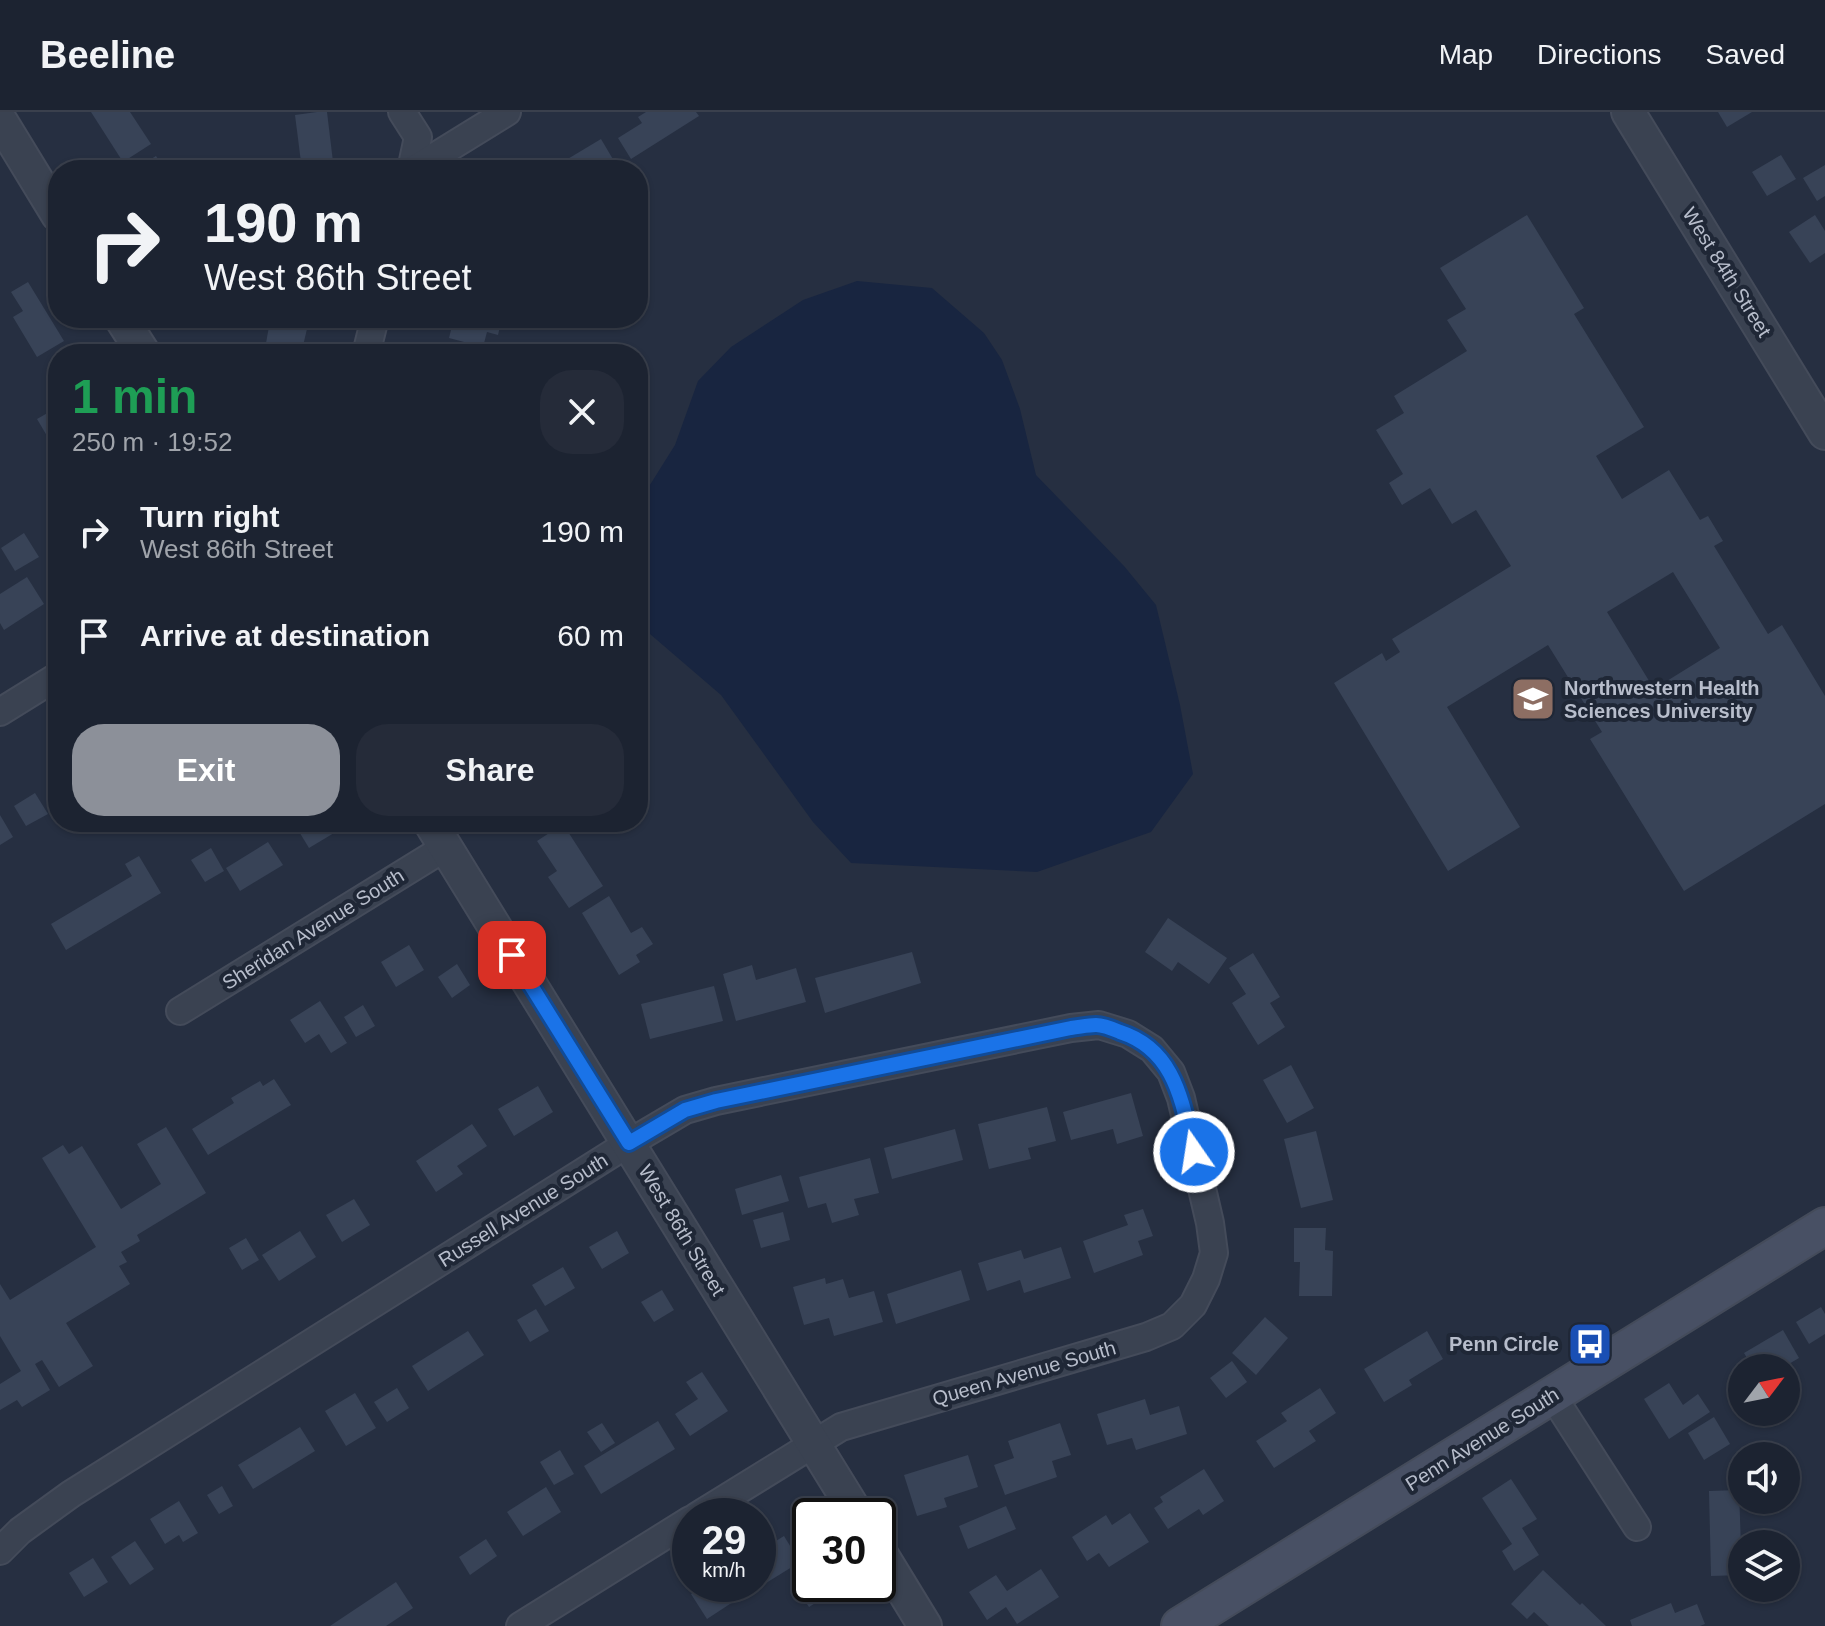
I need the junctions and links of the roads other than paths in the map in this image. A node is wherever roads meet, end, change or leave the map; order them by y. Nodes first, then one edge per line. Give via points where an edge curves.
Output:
1 (402, 112) edge
2 (507, 112) edge
3 (1628, 112) edge
4 (0, 120) edge
5 (414, 160) edge
6 (428, 160) edge
7 (48, 199) edge
8 (1825, 433) edge
9 (48, 682) edge
10 (0, 712) edge
11 (438, 834) edge
12 (180, 1011) dead end
13 (1190, 1136) joint
14 (629, 1143) junction
15 (1825, 1226) edge
16 (1552, 1395) junction
17 (813, 1444) junction
18 (726, 1498) edge
19 (847, 1498) edge
20 (1637, 1527) dead end
21 (672, 1531) edge
22 (0, 1551) edge
23 (896, 1578) edge
24 (520, 1626) edge
25 (925, 1626) edge
26 (1180, 1626) edge

1 - 5 street via 418,137
2 - 6 street
3 - 8 street, West 84th Street
4 - 7 street
9 - 10 street
11 - 12 street, Sheridan Avenue South
11 - 14 street, West 86th Street
13 - 14 street, Russell Avenue South via 1171,1072 1152,1049 1099,1025 716,1101 685,1110
13 - 17 street, Queen Avenue South via 1214,1253 1193,1305 1172,1326 841,1427
14 - 17 street, West 86th Street
14 - 22 street, Russell Avenue South via 71,1494
15 - 16 main road, Penn Avenue South
16 - 20 street
16 - 26 main road, Penn Avenue South
17 - 18 street, Queen Avenue South
17 - 19 street, West 86th Street
21 - 24 street
23 - 25 street

